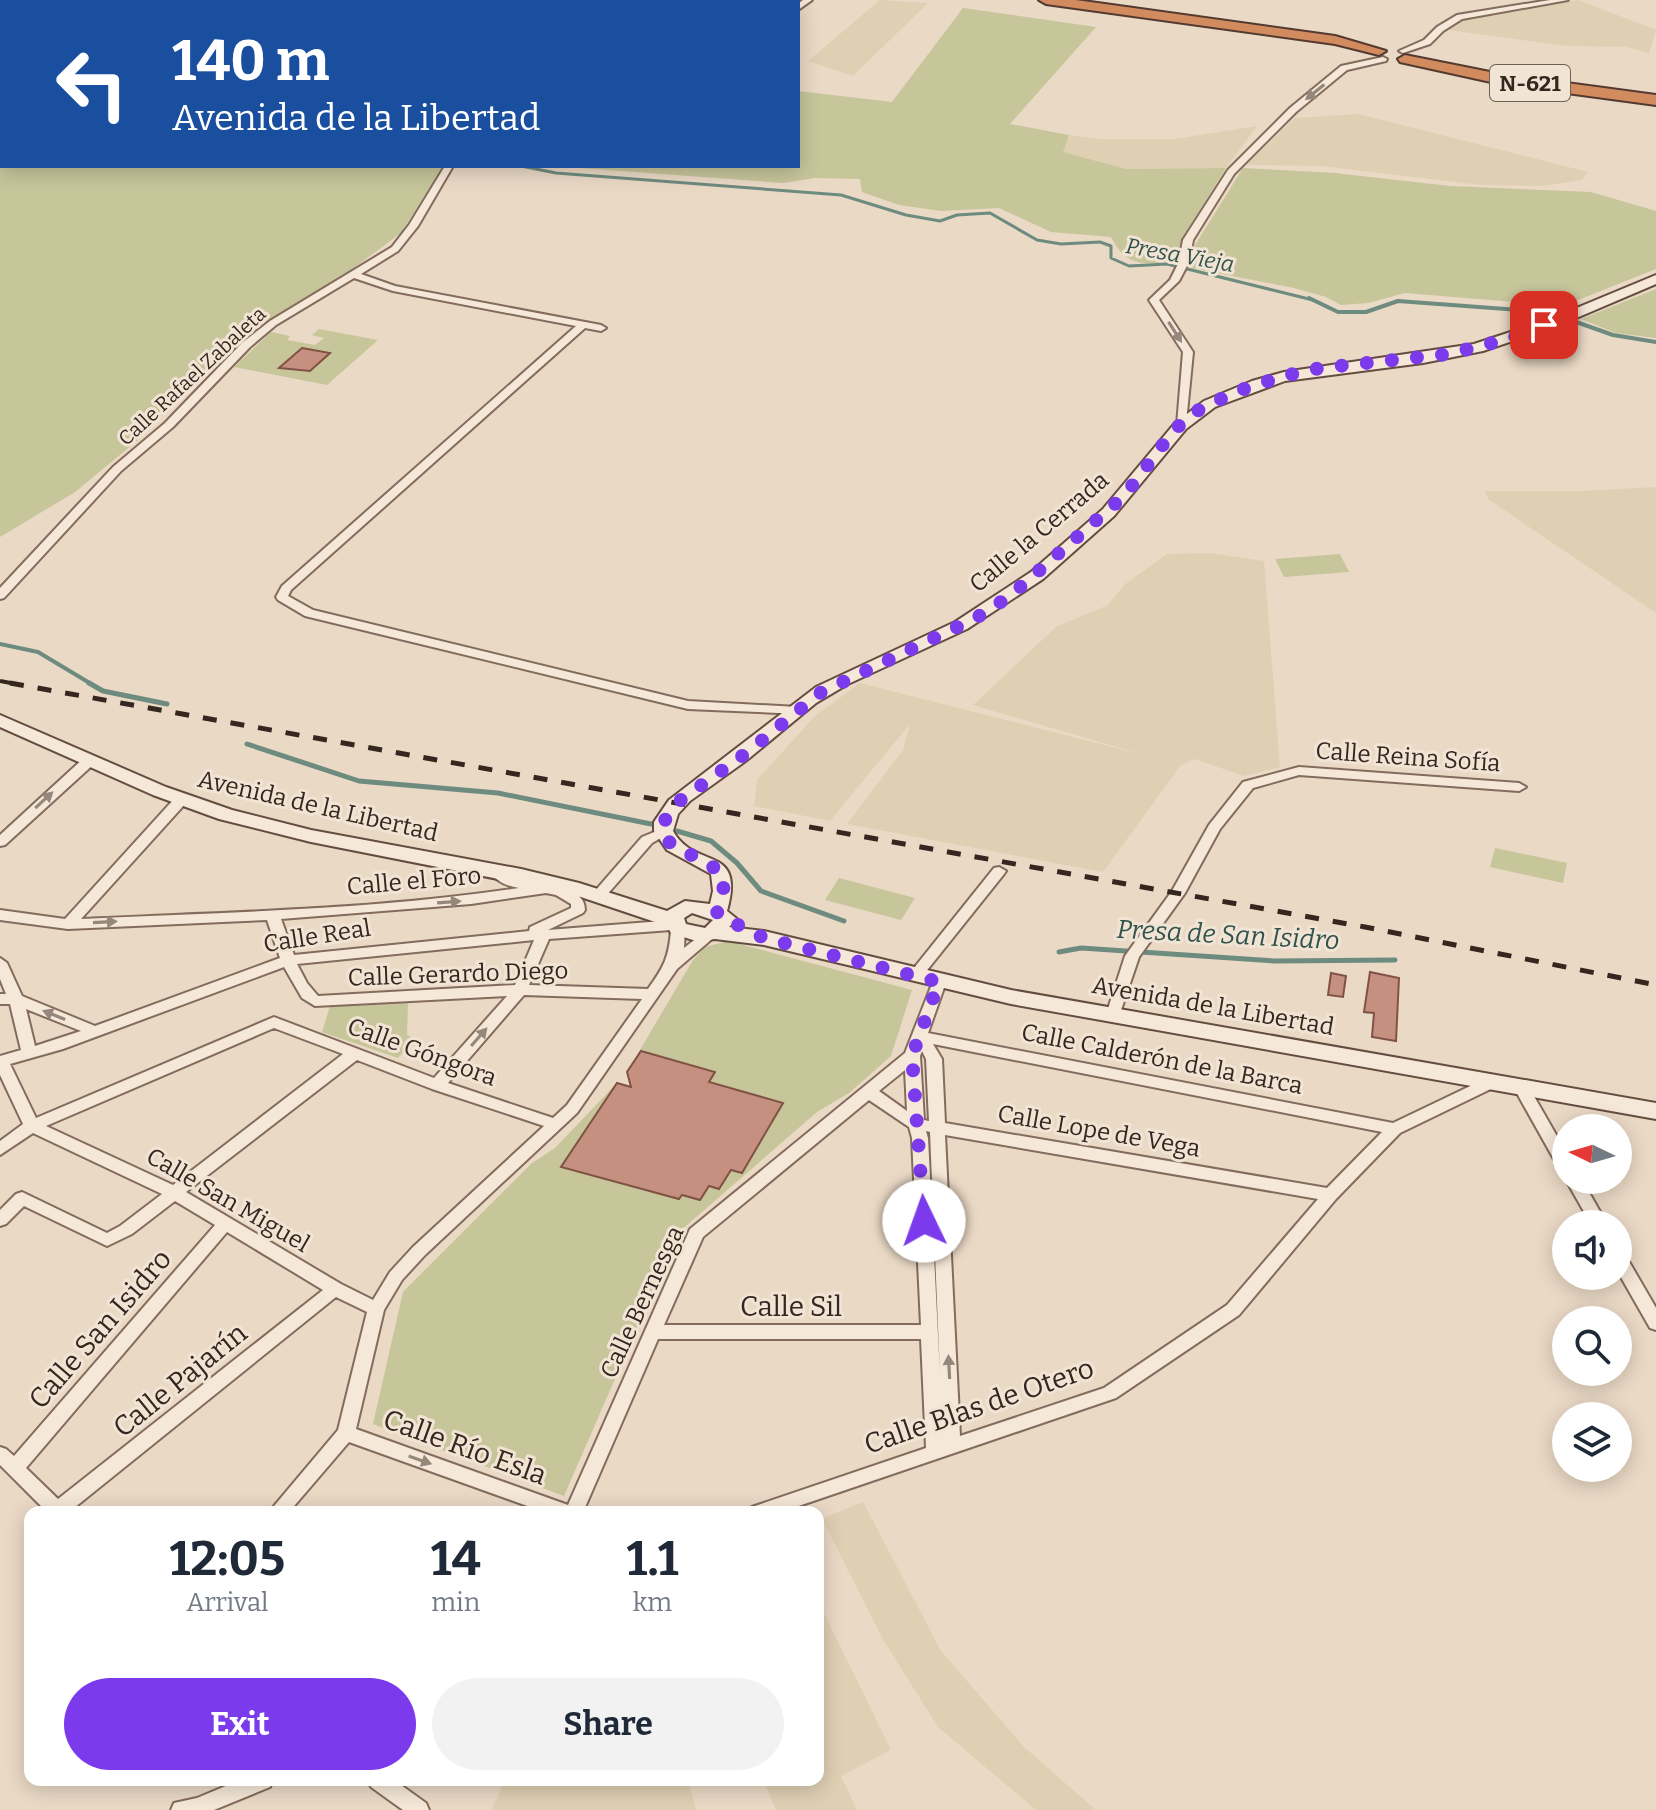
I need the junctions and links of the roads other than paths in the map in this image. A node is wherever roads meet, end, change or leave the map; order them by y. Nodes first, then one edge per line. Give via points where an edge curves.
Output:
1 (1046, 0) edge
2 (1564, 0) edge
3 (1381, 55) junction
4 (1404, 55) junction
5 (1656, 100) edge
6 (448, 168) edge
7 (353, 274) junction
8 (1656, 279) edge
9 (583, 325) junction
10 (601, 328) dead end
11 (1181, 423) junction
12 (0, 595) edge
13 (798, 711) junction
14 (0, 720) edge
15 (90, 760) junction
16 (1519, 787) dead end
17 (180, 801) junction
18 (664, 832) junction
19 (0, 842) edge
20 (999, 871) dead end
21 (724, 879) junction
22 (555, 889) junction
23 (607, 896) junction
24 (0, 915) edge
25 (273, 915) junction
26 (681, 918) junction
27 (716, 923) junction
28 (68, 924) junction
29 (543, 936) junction
30 (512, 937) junction
31 (289, 960) junction
32 (0, 963) edge
33 (672, 966) junction
34 (915, 976) junction
35 (939, 982) junction
36 (520, 990) junction
37 (653, 994) junction
38 (8, 999) edge
39 (1113, 1015) junction
40 (92, 1030) junction
41 (921, 1037) junction
42 (355, 1053) junction
43 (30, 1054) junction
44 (912, 1056) junction
45 (1, 1061) edge
46 (1492, 1082) junction
47 (437, 1085) junction
48 (1522, 1088) junction
49 (869, 1092) junction
50 (8, 1095) edge
51 (1656, 1111) edge
52 (555, 1124) junction
53 (916, 1124) junction
54 (32, 1126) junction
55 (937, 1126) junction
56 (1394, 1129) junction
57 (1552, 1141) edge
58 (0, 1149) edge
59 (174, 1193) junction
60 (1330, 1195) junction
61 (0, 1220) edge
62 (224, 1225) junction
63 (1632, 1277) edge
64 (335, 1289) junction
65 (1651, 1304) edge
66 (376, 1309) junction
67 (1656, 1323) edge
68 (652, 1332) junction
69 (929, 1332) junction
70 (346, 1433) junction
71 (943, 1448) junction
72 (0, 1454) edge
73 (16, 1467) junction
74 (53, 1506) edge
75 (64, 1506) edge
76 (283, 1506) edge
77 (549, 1506) edge
78 (577, 1506) edge
79 (775, 1506) edge
80 (249, 1786) edge
81 (386, 1786) edge
82 (181, 1810) edge
83 (419, 1810) edge

1 - 3 highway, N-621 via 1335,40
2 - 4 street via 1460,17
3 - 4 highway, N-621
3 -> 11 street via 1344,68 1231,172 1188,240 1174,281 1154,300 1188,352
4 - 5 highway, N-621 via 1500,79
6 - 7 street, Calle Rafael Zabaleta via 395,249
7 - 9 street via 393,288
7 - 12 street, Calle Rafael Zabaleta via 246,345 169,425 117,469
8 - 11 street, Calle la Cerrada via 1512,338 1449,354 1284,376 1235,392
9 - 10 street
9 - 13 street via 282,597 309,613 688,705
11 - 13 street, Calle la Cerrada via 1125,495 1010,596 966,623 820,693
13 - 18 street, Calle la Cerrada via 678,802 663,823
14 - 15 street, Avenida de la Libertad
15 - 17 street, Avenida de la Libertad
19 -> 15 street
16 - 39 street, Calle Reina Sofía via 1299,771 1248,785 1214,828 1178,893 1135,952
17 - 22 street, Avenida de la Libertad via 263,825 497,872
17 - 28 street
18 - 21 street via 670,843 712,865
18 - 23 street, Calle la Cerrada via 647,840
20 - 34 street
21 - 26 street
21 - 27 street
22 - 23 street, Avenida de la Libertad
25 -> 22 street, Calle el Foro
22 - 30 street, Calle Real via 574,897 578,910 550,926
23 - 26 street, Avenida de la Libertad
24 - 28 street, Calle el Foro
28 -> 25 street, Calle el Foro
25 - 31 street
26 - 27 street, Avenida de la Libertad via 699,935
26 - 29 street, Calle Real
26 - 33 street
27 - 33 street
27 - 34 street, Avenida de la Libertad
29 - 30 street, Calle Real
29 - 36 street
30 - 31 street, Calle Real
31 - 36 street, Calle Gerardo Diego via 306,996 315,1001
31 - 40 street, Calle Real
32 - 38 street
33 - 37 street
34 - 35 street, Avenida de la Libertad
35 - 39 street, Avenida de la Libertad
35 - 41 street
36 - 37 street, Calle Gerardo Diego
47 -> 36 street
37 - 52 street via 572,1109
40 -> 38 street
38 - 43 street
39 - 46 street, Avenida de la Libertad
40 - 43 street, Calle Real
41 - 44 street
41 - 55 street via 934,1059
41 - 56 street, Calle Calderón de la Barca
42 - 47 street, Calle Góngora
42 - 54 street, Calle Góngora via 274,1022
42 - 59 street
43 - 45 street
44 - 49 street, Calle Bernesga
44 - 53 street
45 - 50 street
46 - 48 street, Avenida de la Libertad
46 - 56 street, Calle Blas de Otero
47 - 52 street, Calle Góngora
48 - 51 street, Avenida de la Libertad
48 - 57 street
49 - 53 street, Calle Lope de Vega
49 - 68 street, Calle Bernesga via 696,1233
50 - 54 street
52 - 66 street via 419,1251
53 - 55 street, Calle Lope de Vega
53 - 69 street
54 - 58 street
54 - 59 street, Calle San Miguel
55 - 60 street, Calle Lope de Vega
71 -> 55 street
56 - 60 street, Calle Blas de Otero
59 - 61 street via 107,1240 22,1198
59 - 62 street, Calle San Miguel
60 - 71 street, Calle Blas de Otero via 1233,1310 1110,1393
62 - 64 street, Calle San Miguel
62 - 73 street, Calle San Isidro
63 - 65 street
64 - 66 street, Calle San Miguel
64 - 75 street, Calle Pajarín
65 - 67 street
66 - 70 street
68 - 69 street, Calle Sil
68 - 78 street, Calle Bernesga
69 - 71 street
70 - 76 street
70 -> 77 street, Calle Río Esla
71 - 79 street, Calle Blas de Otero
72 - 73 street
73 - 74 street
80 - 82 street
81 - 83 street

